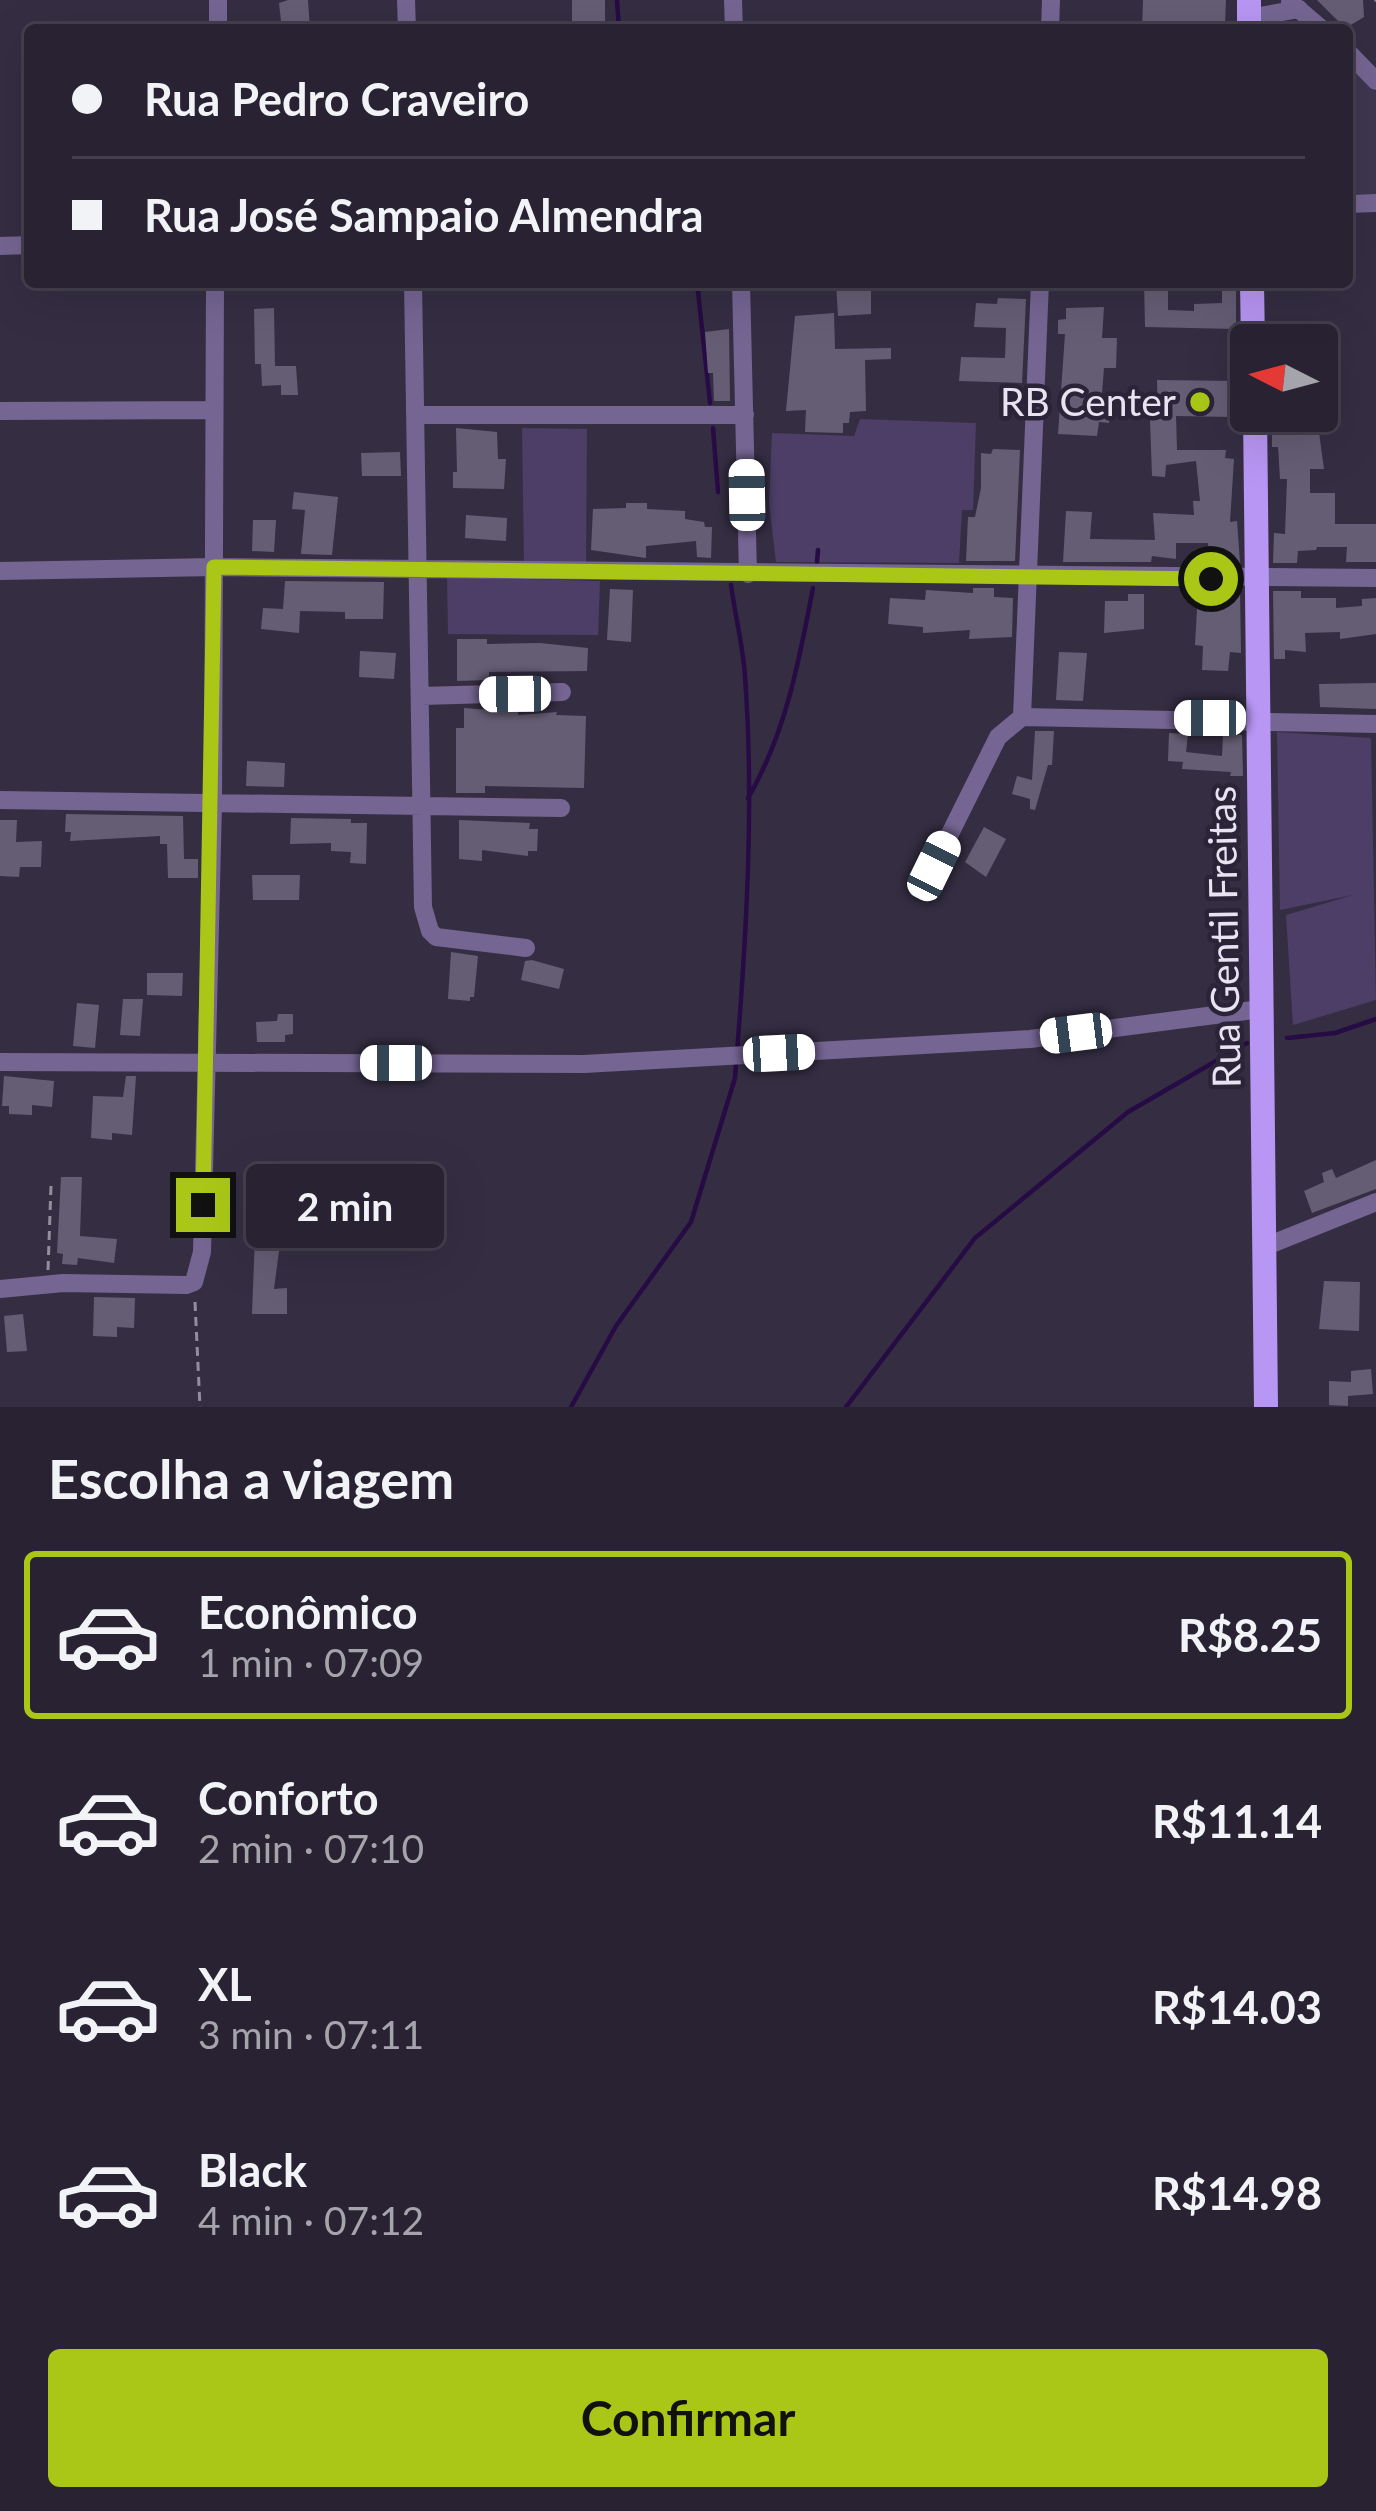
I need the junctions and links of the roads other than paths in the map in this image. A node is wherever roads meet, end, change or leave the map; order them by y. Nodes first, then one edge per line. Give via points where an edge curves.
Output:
1 (1293, 5) edge
2 (1249, 16) edge
3 (1353, 56) edge
4 (1376, 81) edge
5 (215, 288) edge
6 (413, 288) edge
7 (741, 288) edge
8 (1040, 288) edge
9 (1252, 288) edge
10 (1253, 324) edge
11 (213, 410) junction
12 (0, 411) edge
13 (416, 415) junction
14 (746, 415) junction
15 (1255, 432) edge
16 (214, 567) junction
17 (418, 569) junction
18 (0, 571) edge
19 (748, 574) junction
20 (1026, 578) junction
21 (1376, 578) edge
22 (1258, 579) junction
23 (562, 692) dead end
24 (421, 696) junction
25 (1022, 717) junction
26 (1256, 718) junction
27 (1376, 724) edge
28 (0, 800) edge
29 (213, 803) junction
30 (422, 805) junction
31 (561, 808) dead end
32 (934, 866) dead end
33 (526, 948) dead end
34 (1261, 1009) junction
35 (0, 1062) edge
36 (208, 1062) junction
37 (1376, 1202) edge
38 (1264, 1247) junction
39 (0, 1289) edge
40 (1266, 1407) edge

1 - 2 street
3 - 4 street
5 - 11 street
6 - 13 street
7 - 14 street
8 - 20 street
9 - 10 main road
11 - 12 street
11 - 16 street
13 - 14 street
13 - 17 street
14 - 19 street
15 - 22 main road, Rua Gentil Freitas
16 - 17 street
16 - 18 street
16 - 29 street
17 - 19 street
17 - 24 street
19 - 20 street
20 - 22 street
20 - 25 street
21 - 22 street
22 - 26 main road, Rua Gentil Freitas
23 - 24 street
24 - 30 street
25 - 26 street
25 - 32 street via 998,737
26 - 27 street
26 - 34 main road, Rua Gentil Freitas
28 - 29 street
29 - 30 street
29 - 36 street
30 - 31 street
30 - 33 street via 430,931
34 - 36 street via 1030,1039 584,1064
34 - 38 main road, Rua Gentil Freitas
35 - 36 street
36 - 39 street via 202,1252 194,1282
37 - 38 street
38 - 40 main road, Rua Gentil Freitas

